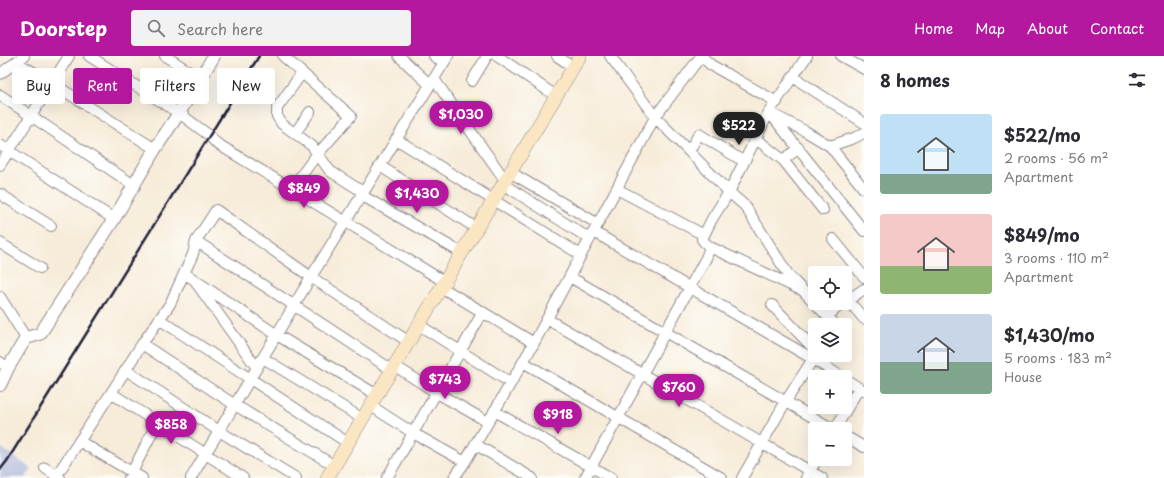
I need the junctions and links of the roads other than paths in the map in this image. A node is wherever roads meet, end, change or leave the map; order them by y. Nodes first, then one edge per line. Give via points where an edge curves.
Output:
1 (69, 56) edge
2 (89, 56) edge
3 (165, 56) edge
4 (214, 56) edge
5 (283, 56) edge
6 (399, 56) edge
7 (434, 56) edge
8 (487, 56) edge
9 (497, 56) edge
10 (557, 56) edge
11 (610, 56) edge
12 (701, 56) edge
13 (807, 56) edge
14 (814, 56) edge
15 (841, 56) edge
16 (20, 59) edge
17 (446, 59) edge
18 (576, 61) edge
19 (32, 68) edge
20 (61, 68) edge
21 (184, 68) edge
22 (207, 68) edge
23 (864, 69) edge
24 (302, 73) junction
25 (0, 74) edge
26 (793, 77) junction
27 (472, 81) dead end
28 (432, 82) junction
29 (65, 91) edge
30 (0, 95) edge
31 (556, 96) junction
32 (777, 102) junction
33 (39, 104) edge
34 (185, 104) edge
35 (310, 112) dead end
36 (769, 112) junction
37 (179, 113) junction
38 (31, 116) junction
39 (655, 117) junction
40 (864, 123) edge
41 (295, 133) junction
42 (864, 133) edge
43 (755, 138) junction
44 (396, 139) junction
45 (0, 145) edge
46 (830, 146) junction
47 (799, 148) junction
48 (155, 149) junction
49 (9, 151) junction
50 (689, 151) junction
51 (317, 154) junction
52 (783, 160) junction
53 (743, 162) junction
54 (0, 165) edge
55 (380, 166) junction
56 (506, 179) junction
57 (135, 186) junction
58 (292, 188) junction
59 (617, 189) junction
60 (864, 189) edge
61 (729, 192) junction
62 (0, 194) edge
63 (362, 194) junction
64 (494, 200) junction
65 (823, 210) dead end
66 (114, 219) junction
67 (345, 221) junction
68 (51, 226) dead end
69 (476, 228) junction
70 (864, 231) edge
71 (594, 232) junction
72 (704, 235) junction
73 (832, 238) dead end
74 (196, 241) junction
75 (0, 244) edge
76 (710, 247) junction
77 (462, 253) junction
78 (581, 255) junction
79 (40, 268) dead end
80 (184, 273) junction
81 (570, 277) junction
82 (864, 277) edge
83 (311, 278) junction
84 (194, 279) junction
85 (443, 284) junction
86 (690, 288) junction
87 (864, 289) edge
88 (804, 292) junction
89 (0, 297) edge
90 (852, 297) edge
91 (772, 305) dead end
92 (294, 307) junction
93 (852, 308) edge
94 (837, 310) edge
95 (483, 312) junction
96 (826, 318) edge
97 (830, 318) edge
98 (159, 319) junction
99 (547, 319) junction
100 (864, 319) edge
101 (419, 325) junction
102 (666, 332) junction
103 (277, 335) junction
104 (26, 338) junction
105 (409, 342) junction
106 (534, 343) junction
107 (142, 344) junction
108 (808, 347) edge
109 (461, 351) junction
110 (808, 351) edge
111 (263, 358) junction
112 (523, 362) junction
113 (809, 362) edge
114 (824, 362) edge
115 (4, 365) edge
116 (257, 368) junction
117 (393, 368) junction
118 (126, 370) junction
119 (833, 370) edge
120 (643, 375) junction
121 (251, 379) junction
122 (511, 383) junction
123 (852, 383) edge
124 (0, 385) edge
125 (862, 389) edge
126 (111, 393) junction
127 (437, 393) junction
128 (374, 400) junction
129 (786, 402) junction
130 (235, 405) junction
131 (494, 411) junction
132 (619, 417) junction
133 (363, 419) junction
134 (488, 422) junction
135 (822, 422) edge
136 (839, 422) edge
137 (157, 423) junction
138 (220, 431) junction
139 (413, 433) junction
140 (852, 440) edge
141 (79, 441) junction
142 (348, 444) junction
143 (475, 444) junction
144 (762, 444) junction
145 (864, 447) edge
146 (205, 454) junction
147 (464, 462) junction
148 (335, 466) junction
149 (813, 466) edge
150 (591, 467) junction
151 (45, 468) dead end
152 (131, 475) edge
153 (808, 475) edge
154 (57, 477) edge
155 (458, 477) edge
156 (142, 478) edge
157 (191, 478) edge
158 (243, 478) edge
159 (296, 478) edge
160 (327, 478) edge
161 (388, 478) edge
162 (532, 478) edge
163 (585, 478) edge
164 (612, 478) edge
165 (722, 478) edge
166 (742, 478) edge
167 (822, 478) edge

1 - 20 street
2 - 37 street
3 - 21 street
4 - 22 street
5 - 24 street
6 - 28 street
7 - 17 street
8 - 27 street
9 - 31 street
10 - 18 street
11 - 39 street
12 - 32 street via 710,65
12 - 39 street
13 - 14 street
13 - 26 street
15 - 23 street
16 - 19 street
16 - 25 street
17 - 28 street
18 - 31 main road
24 - 41 street via 277,108 277,116 282,124
24 - 51 street via 350,116
26 - 32 street
26 - 40 street
28 - 44 street
28 - 56 street
29 - 48 street
30 - 38 street
31 - 56 main road
32 - 36 street
33 - 38 street
34 - 37 street
35 - 41 street
36 - 43 street
36 - 46 street
36 - 47 street
37 - 48 street
37 - 58 street via 216,143
38 - 49 street
38 - 57 street
39 - 50 street
39 - 59 street
41 - 51 street via 312,146
42 - 46 street
43 - 52 street
43 - 53 street
44 - 55 street
44 - 64 street
45 - 49 street
46 - 60 street
47 - 52 street
47 - 70 street
48 - 57 street
49 - 54 street
49 - 66 street
50 - 53 street via 699,134
50 - 61 street
51 - 58 street
51 - 63 street via 330,171
52 - 65 street
53 - 61 street
55 - 63 street
55 - 69 street
56 - 64 main road
56 - 71 street
56 - 71 street
57 - 66 street
58 - 67 street
59 - 71 street
59 - 72 street
61 - 72 street
61 - 88 street via 745,206 789,276
62 - 68 street
63 - 67 street
63 - 77 street
64 - 69 main road
64 - 78 street
66 - 104 street via 40,334
67 - 83 street
67 - 85 street
69 - 77 main road
71 - 78 street
71 - 86 street
72 - 76 street via 702,239
73 - 82 street
74 - 80 street
74 - 83 street via 216,210
74 - 92 street
75 - 79 street
76 - 86 street
76 - 88 street
77 - 85 main road
78 - 81 street
80 - 84 street
80 - 98 street via 170,304
81 - 99 street
81 - 102 street
83 - 92 street
83 - 105 street
84 - 103 street
84 - 116 street
85 - 95 street
85 - 101 main road
86 - 102 street
86 - 110 street
87 - 90 street
88 - 96 street
89 - 104 street
91 - 108 street
92 - 103 street
92 - 117 street
93 - 100 street
94 - 97 street
95 - 106 street
95 - 109 street
98 - 107 street
98 - 121 street
99 - 106 street
99 - 120 street
101 - 105 main road
101 - 109 street
102 - 120 street
102 - 129 street
103 - 111 street
103 - 128 street
104 - 115 street
105 - 117 main road
106 - 112 street
107 - 118 street
107 - 130 street
109 - 122 street
109 - 127 street
111 - 116 street
111 - 133 street
112 - 122 street
112 - 132 street
113 - 129 street
114 - 119 street
115 - 124 street
116 - 121 street
117 - 127 street
117 - 128 main road
118 - 126 street
118 - 138 street
120 - 132 street
120 - 144 street
121 - 130 street
121 - 142 street
122 - 131 street
123 - 125 street
125 - 136 street
126 - 137 street
126 - 141 street
127 - 134 street
127 - 139 street
128 - 133 main road
128 - 139 street
129 - 135 street
129 - 144 street
130 - 138 street
130 - 148 street
131 - 134 street
131 - 150 street
132 - 150 street
132 - 165 street
133 - 142 main road
134 - 143 street
137 - 146 street
137 - 152 street
138 - 146 street
138 - 159 street
139 - 147 street
139 - 161 street
140 - 145 street
141 - 152 street
141 - 154 street
142 - 148 main road
143 - 147 street
143 - 162 street
144 - 153 street
144 - 166 street
146 - 157 street
146 - 158 street
147 - 155 street
148 - 160 main road
149 - 153 street
150 - 163 street
150 - 164 street
151 - 154 street
152 - 156 street
153 - 167 street

